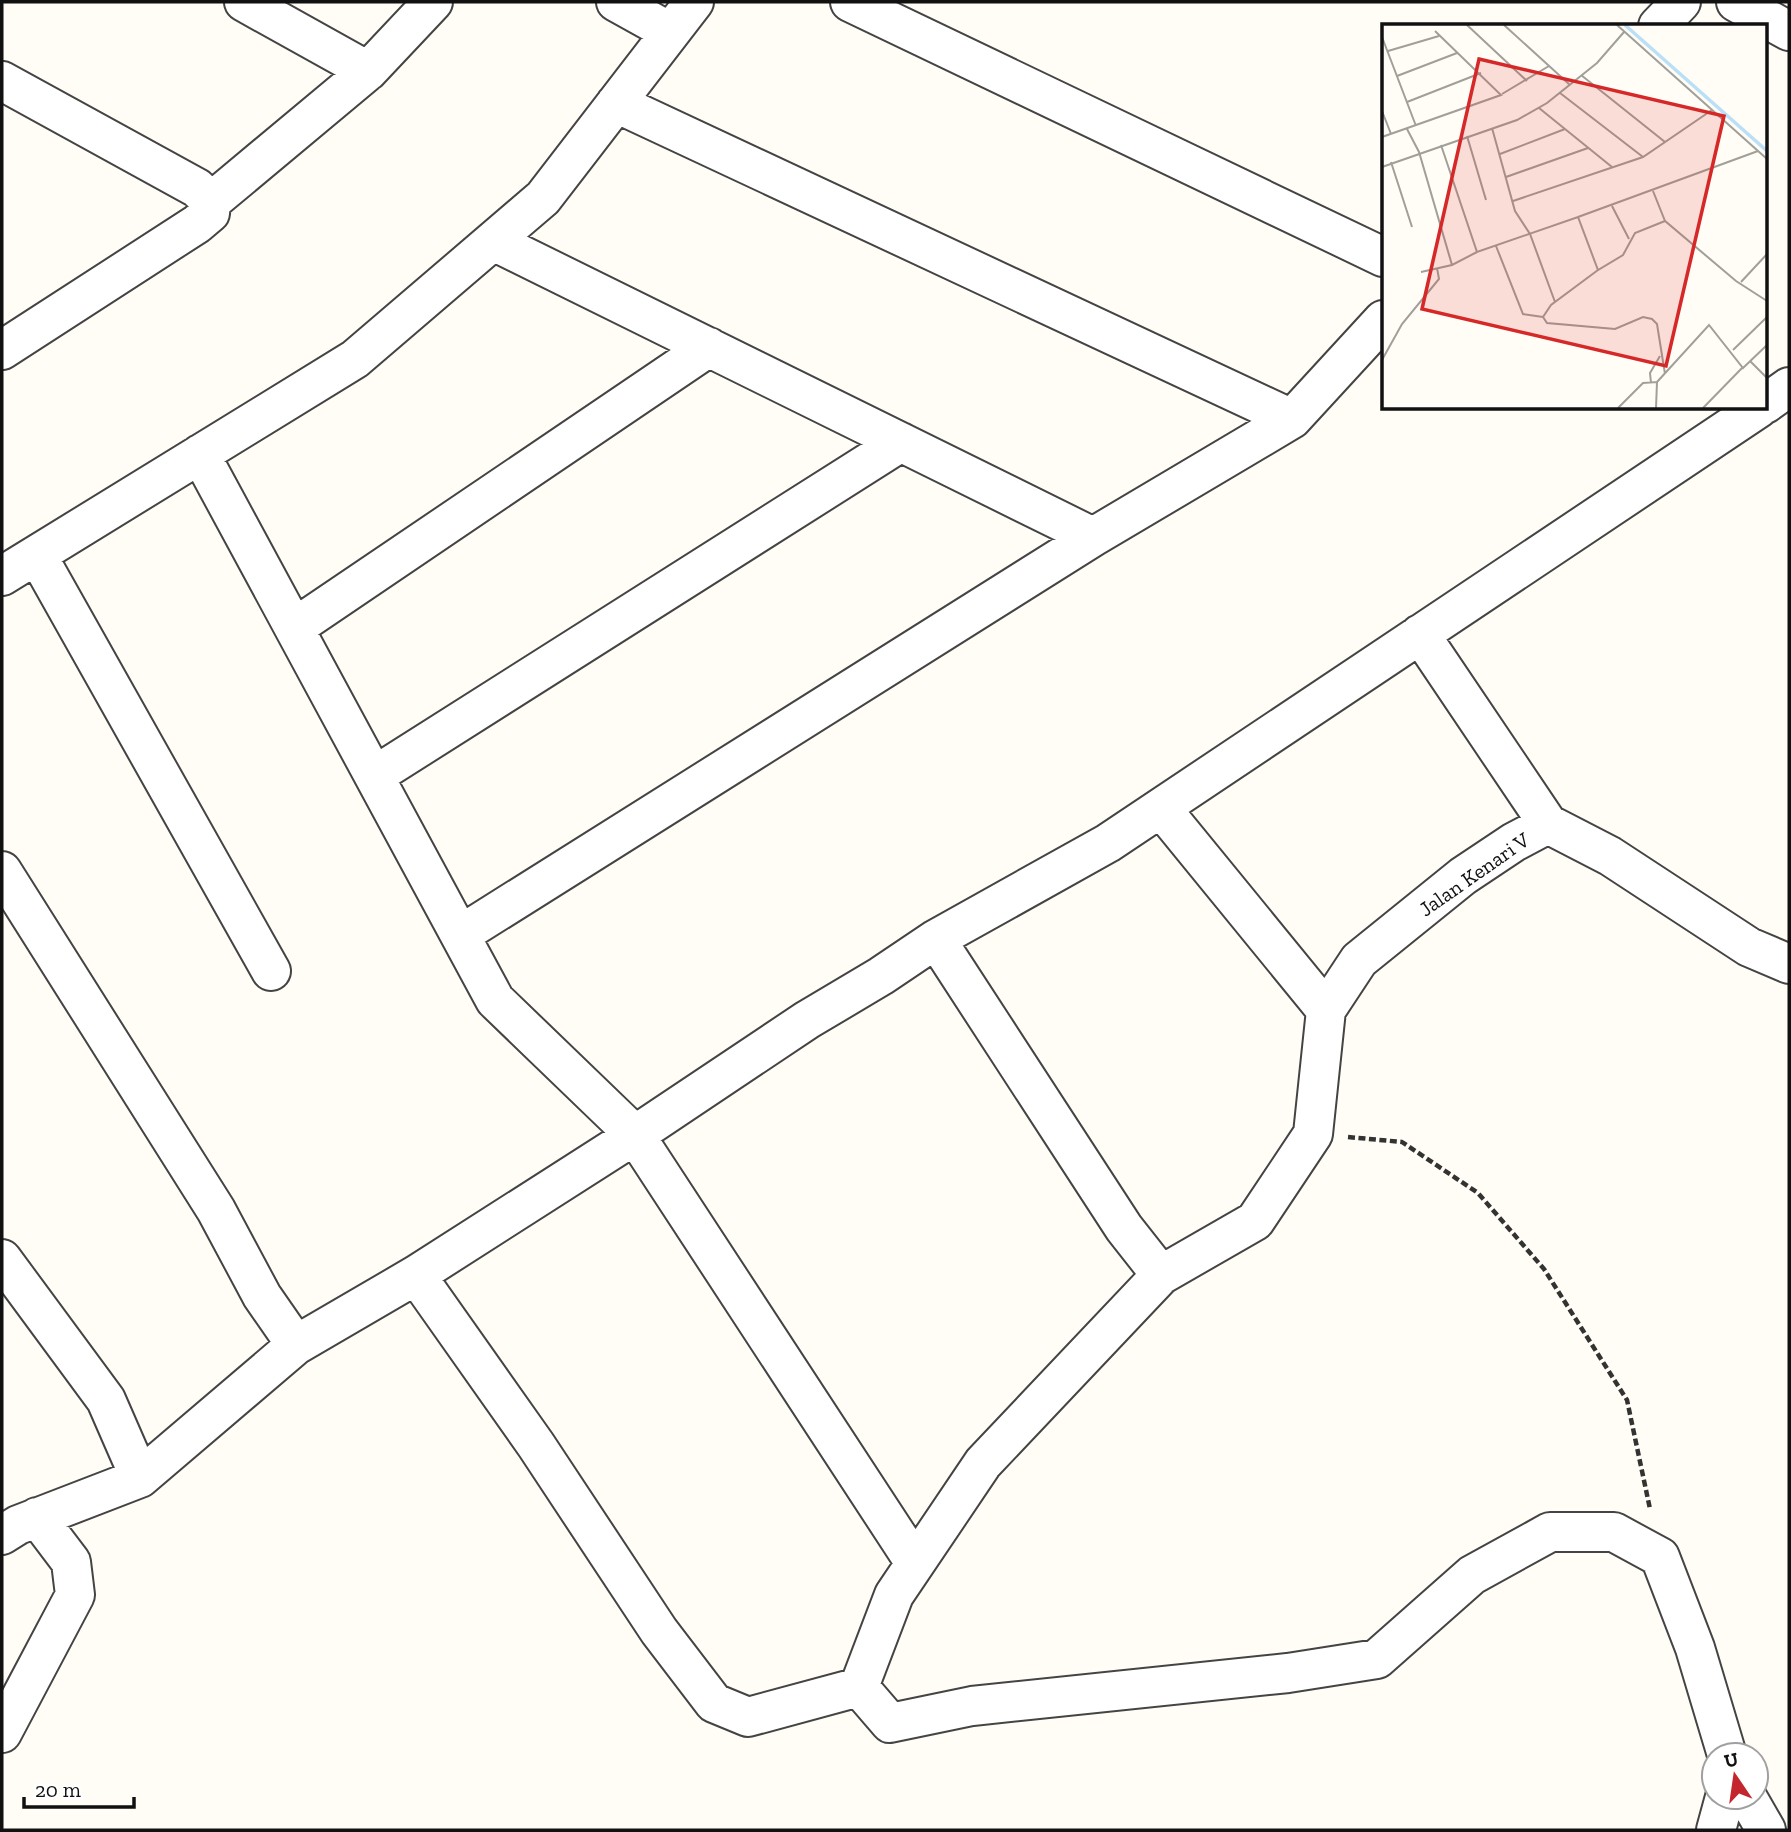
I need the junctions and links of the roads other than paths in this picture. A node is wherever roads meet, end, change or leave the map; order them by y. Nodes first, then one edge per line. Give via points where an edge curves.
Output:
1 (244, 2) edge
2 (433, 2) edge
3 (616, 2) edge
4 (694, 2) edge
5 (850, 2) edge
6 (1681, 2) edge
7 (1736, 2) edge
8 (1660, 24) edge
9 (1789, 31) edge
10 (670, 32) junction
11 (368, 71) junction
12 (12, 98) edge
13 (616, 103) junction
14 (211, 202) junction
15 (493, 241) junction
16 (1382, 257) edge
17 (1382, 321) edge
18 (709, 347) junction
19 (2, 350) edge
20 (1789, 387) edge
21 (1766, 403) edge
22 (1756, 410) edge
23 (1292, 419) junction
24 (901, 442) junction
25 (200, 454) junction
26 (1093, 537) junction
27 (37, 555) junction
28 (2, 576) edge
29 (294, 628) junction
30 (1420, 634) junction
31 (374, 776) junction
32 (1161, 808) junction
33 (1548, 824) junction
34 (2, 871) edge
35 (460, 935) junction
36 (936, 939) junction
37 (1789, 964) edge
38 (271, 971) dead end
39 (1326, 1010) junction
40 (635, 1135) junction
41 (2, 1259) edge
42 (416, 1275) junction
43 (1161, 1275) junction
44 (296, 1345) junction
45 (140, 1478) junction
46 (37, 1517) junction
47 (2, 1535) edge
48 (915, 1563) junction
49 (859, 1687) junction
50 (2, 1733) edge
51 (1723, 1741) edge
52 (1721, 1811) edge
53 (1755, 1811) edge
54 (1716, 1830) edge
55 (1766, 1830) edge

1 - 11 street
2 - 11 street
3 - 10 street
4 - 10 street
5 - 16 street
6 - 8 street
7 - 9 street
10 - 13 street
11 - 14 street
12 - 14 street via 197,188
13 - 15 street via 543,198
13 - 23 street
14 - 19 street via 210,213 197,224
15 - 18 street
15 - 25 street via 355,359
17 - 23 street
18 - 24 street
18 - 29 street
20 - 21 street
22 - 30 street
23 - 26 street
24 - 26 street
24 - 31 street
25 - 27 street
25 - 29 street
26 - 35 street
27 - 28 street
27 - 38 street
29 - 31 street
30 - 32 street
30 - 33 street
31 - 35 street
32 - 36 street via 1108,843
32 - 39 street
33 - 37 street, Jalan Kenari V via 1610,856 1749,947
33 - 39 street, Jalan Kenari V via 1463,876 1359,960
34 - 44 street
35 - 40 street via 495,1000
36 - 40 street
36 - 43 street via 1124,1228
39 - 43 street, Jalan Kenari V via 1313,1134 1255,1220
40 - 42 street
40 - 48 street
41 - 45 street via 106,1400
42 - 44 street
42 - 49 street via 659,1631 714,1703 748,1717
43 - 48 street via 983,1463
44 - 45 street
45 - 46 street
46 - 47 street
46 - 50 street via 71,1563 75,1595
48 - 49 street via 894,1595
49 - 51 street via 890,1723 972,1706 1288,1673 1377,1659 1472,1575 1550,1532 1615,1532 1660,1557 1695,1648
52 - 54 street
53 - 55 street

